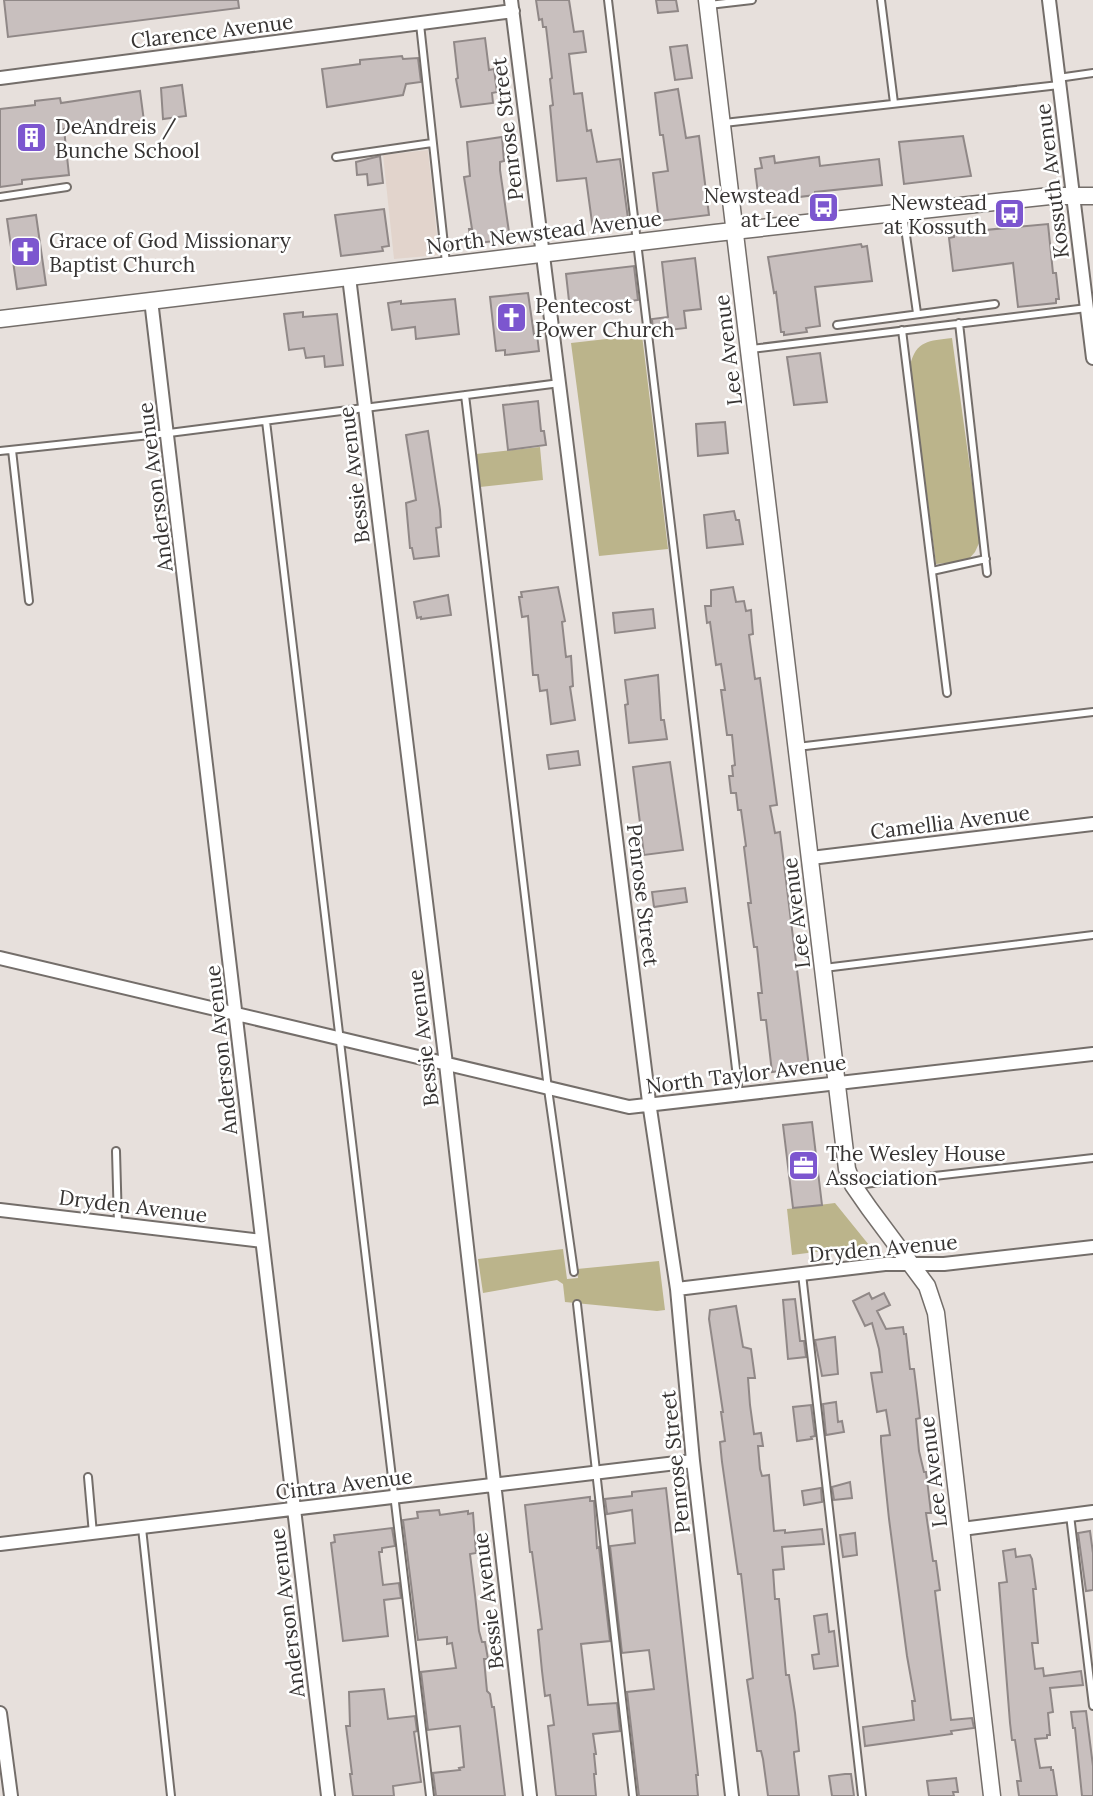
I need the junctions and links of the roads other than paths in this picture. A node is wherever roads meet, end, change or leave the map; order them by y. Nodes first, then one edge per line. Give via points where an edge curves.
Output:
1 (608, 0) edge
2 (752, 0) edge
3 (881, 0) edge
4 (1049, 0) edge
5 (707, 3) edge
6 (512, 6) edge
7 (420, 23) junction
8 (1093, 73) edge
9 (0, 78) edge
10 (1059, 81) junction
11 (894, 103) junction
12 (722, 123) junction
13 (432, 143) junction
14 (336, 157) dead end
15 (67, 187) dead end
16 (1073, 196) junction
17 (1093, 196) edge
18 (0, 197) edge
19 (903, 213) junction
20 (735, 231) junction
21 (637, 242) junction
22 (542, 254) junction
23 (446, 265) junction
24 (349, 276) junction
25 (1089, 291) edge
26 (151, 300) junction
27 (995, 304) dead end
28 (1087, 307) junction
29 (917, 313) junction
30 (0, 319) edge
31 (959, 323) junction
32 (837, 325) dead end
33 (902, 330) junction
34 (749, 349) junction
35 (1093, 358) edge
36 (560, 383) junction
37 (465, 395) junction
38 (366, 408) junction
39 (266, 421) junction
40 (169, 433) junction
41 (12, 450) junction
42 (0, 451) edge
43 (986, 559) junction
44 (932, 571) junction
45 (987, 573) dead end
46 (29, 601) dead end
47 (947, 693) dead end
48 (1093, 712) edge
49 (797, 747) junction
50 (1093, 824) edge
51 (811, 858) junction
52 (1093, 936) edge
53 (0, 958) edge
54 (824, 968) junction
55 (237, 1015) junction
56 (339, 1039) junction
57 (1093, 1055) edge
58 (446, 1064) junction
59 (838, 1082) junction
60 (548, 1088) junction
61 (739, 1094) junction
62 (650, 1106) junction
63 (116, 1151) dead end
64 (1093, 1158) edge
65 (853, 1185) junction
66 (0, 1210) edge
67 (118, 1224) junction
68 (262, 1241) junction
69 (1093, 1247) edge
70 (912, 1264) junction
71 (574, 1272) dead end
72 (802, 1274) junction
73 (677, 1289) junction
74 (577, 1304) dead end
75 (693, 1461) junction
76 (595, 1473) junction
77 (88, 1477) dead end
78 (494, 1485) junction
79 (395, 1497) junction
80 (294, 1510) junction
81 (1093, 1512) edge
82 (1070, 1515) junction
83 (142, 1528) junction
84 (962, 1529) junction
85 (93, 1534) junction
86 (0, 1544) edge
87 (1093, 1706) edge
88 (0, 1715) edge
89 (10, 1796) edge
90 (171, 1796) edge
91 (328, 1796) edge
92 (430, 1796) edge
93 (530, 1796) edge
94 (633, 1796) edge
95 (732, 1796) edge
96 (862, 1796) edge
97 (992, 1796) edge

1 - 21 lane
2 - 5 lane
3 - 11 lane
4 - 10 street, Kossuth Avenue
5 - 12 street, Lee Avenue
6 - 7 street, Clarence Avenue
6 - 22 street, Penrose Street
7 - 9 street, Clarence Avenue
7 - 13 lane
8 - 10 lane
10 - 11 lane
10 - 16 street, Kossuth Avenue
11 - 12 lane
12 - 20 street, Lee Avenue
13 - 14 lane
13 - 23 lane
15 - 18 lane
16 - 17 street, North Newstead Avenue
16 - 19 street, North Newstead Avenue
16 - 25 street, Kossuth Avenue
19 - 20 street, North Newstead Avenue
19 - 29 lane
20 - 21 street, North Newstead Avenue
20 - 34 street, Lee Avenue
21 - 22 street, North Newstead Avenue
21 - 61 lane
22 - 23 street, North Newstead Avenue
22 - 36 street, Penrose Street
23 - 24 street, North Newstead Avenue
24 - 26 street, North Newstead Avenue
24 - 38 street, Bessie Avenue
25 - 28 street, Kossuth Avenue
26 - 30 street, North Newstead Avenue
26 - 40 street, Anderson Avenue
27 - 29 lane
28 - 31 lane
28 - 35 street, Kossuth Avenue
29 - 32 lane
31 - 33 lane
31 - 43 lane
33 - 34 lane
33 - 44 lane
34 - 49 street, Lee Avenue
36 - 37 lane
36 - 62 street, Penrose Street
37 - 38 lane
37 - 60 lane
38 - 39 lane
38 - 58 street, Bessie Avenue
39 - 40 lane
39 - 56 lane
40 - 41 lane
40 - 55 street, Anderson Avenue
41 - 42 lane
41 - 46 lane
43 - 44 lane
43 - 45 lane
44 - 47 lane
48 - 49 lane
49 - 51 street, Lee Avenue
50 - 51 street, Camellia Avenue
51 - 54 street, Lee Avenue
52 - 54 lane
53 - 55 street, North Taylor Avenue
54 - 59 street, Lee Avenue
55 - 56 street, North Taylor Avenue
55 - 68 street, Anderson Avenue
56 - 58 street, North Taylor Avenue
56 - 79 lane
57 - 59 street, North Taylor Avenue
58 - 60 street, North Taylor Avenue
58 - 78 street, Bessie Avenue
59 - 61 street, North Taylor Avenue
59 - 65 street, Lee Avenue via 847,1169
60 - 62 street, North Taylor Avenue via 629,1107
60 - 71 lane
61 - 62 street, North Taylor Avenue
62 - 73 street, Penrose Street
63 - 67 lane
64 - 65 lane
65 - 70 street, Lee Avenue
66 - 67 street, Dryden Avenue
67 - 68 street, Dryden Avenue
68 - 80 street, Anderson Avenue
69 - 70 street, Dryden Avenue
70 - 72 street, Dryden Avenue
70 - 84 street, Lee Avenue via 927,1286 936,1313
72 - 73 street, Dryden Avenue
72 - 96 lane
73 - 75 street, Penrose Street
74 - 76 lane
75 - 76 street, Cintra Avenue
75 - 95 street, Penrose Street
76 - 78 street, Cintra Avenue
76 - 94 lane
77 - 85 lane
78 - 79 street, Cintra Avenue
78 - 93 street, Bessie Avenue
79 - 80 street, Cintra Avenue
79 - 92 lane
80 - 83 street, Cintra Avenue
80 - 91 street, Anderson Avenue
81 - 82 street
82 - 84 street
82 - 87 lane
83 - 85 street, Cintra Avenue
83 - 90 lane
84 - 97 street, Lee Avenue
85 - 86 street, Cintra Avenue
88 - 89 street

